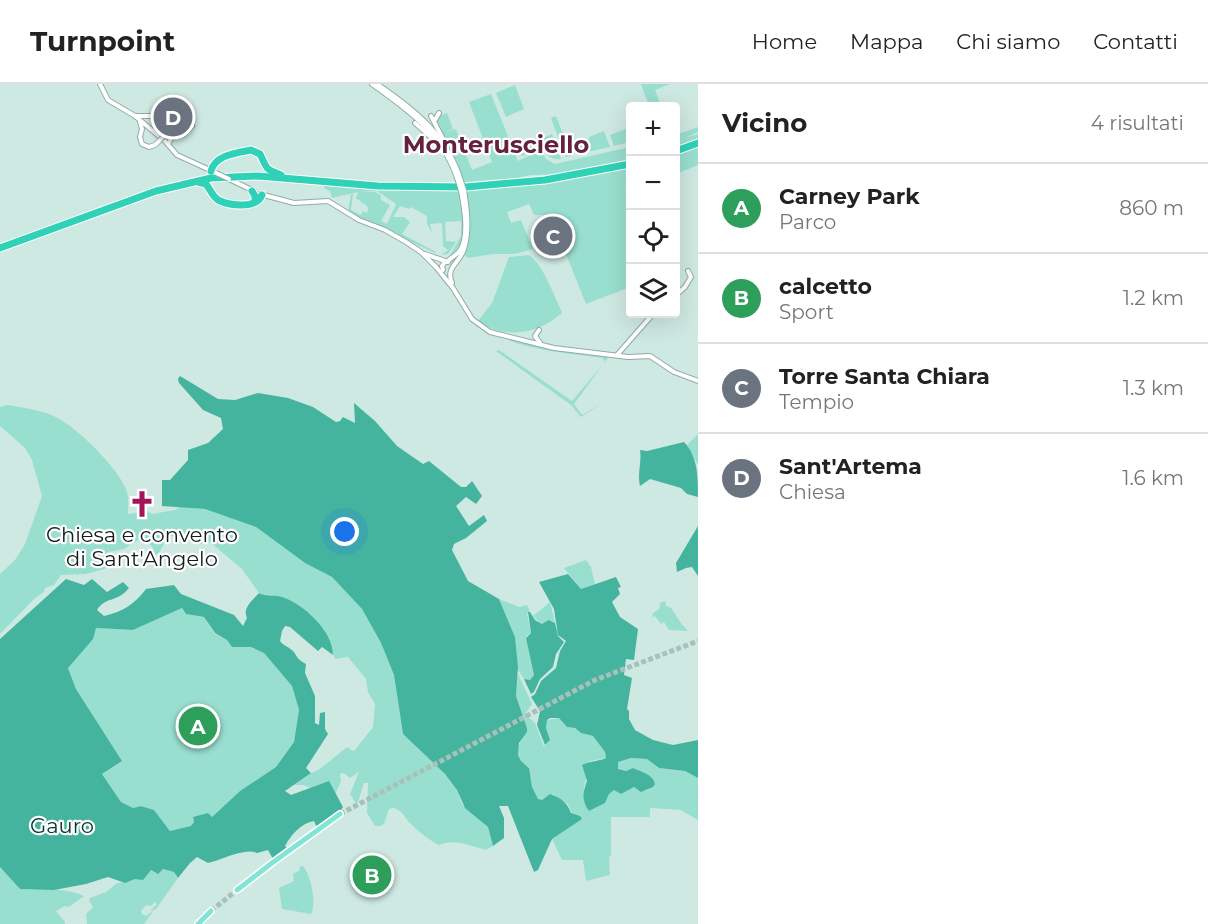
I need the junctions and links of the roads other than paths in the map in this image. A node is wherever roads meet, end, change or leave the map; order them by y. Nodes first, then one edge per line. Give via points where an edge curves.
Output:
1 (100, 84) edge
2 (372, 84) edge
3 (377, 84) edge
4 (439, 112) dead end
5 (158, 116) dead end
6 (431, 116) dead end
7 (137, 117) junction
8 (415, 123) dead end
9 (436, 123) junction
10 (192, 126) dead end
11 (152, 130) junction
12 (168, 131) dead end
13 (140, 135) junction
14 (443, 141) junction
15 (698, 142) edge
16 (168, 144) junction
17 (442, 147) junction
18 (680, 148) edge
19 (263, 162) junction
20 (626, 163) edge
21 (626, 163) edge
22 (212, 167) junction
23 (247, 173) junction
24 (281, 175) junction
25 (227, 178) junction
26 (460, 181) junction
27 (192, 182) junction
28 (462, 190) junction
29 (252, 191) joint
30 (212, 193) junction
31 (259, 200) junction
32 (0, 247) edge
33 (421, 252) junction
34 (463, 253) junction
35 (466, 259) dead end
36 (446, 261) junction
37 (450, 268) junction
38 (442, 271) junction
39 (688, 271) dead end
40 (680, 291) edge
41 (649, 318) edge
42 (539, 330) dead end
43 (540, 343) junction
44 (558, 348) junction
45 (617, 355) junction
46 (698, 381) edge
47 (340, 814) tunnel mouth
48 (237, 890) tunnel mouth
49 (211, 911) tunnel mouth
50 (198, 924) edge

1 - 7 street via 108,100
2 - 17 street via 420,120
3 - 14 street via 417,112
4 - 9 street
5 - 7 street
6 - 9 street
7 - 11 street
7 - 13 street via 142,127
8 - 17 street
9 - 14 street
10 - 16 street via 184,134 172,137
11 - 13 street
11 - 16 street
12 - 13 street, bridge via 149,147 142,144
14 - 26 street
15 - 18 highway
16 - 22 street via 179,157
17 - 26 street
19 - 22 highway via 259,153 250,150 220,158
19 - 23 highway via 257,170
19 - 24 highway via 267,170
20 - 24 highway via 575,173 456,185
21 - 25 highway via 561,178 466,187 378,186 258,176
22 - 25 street, bridge
23 - 24 highway
23 - 32 highway via 207,176 168,185
25 - 27 highway
25 - 29 street
25 - 30 highway via 213,183
26 - 28 street, bridge
27 - 30 highway via 206,184
27 - 32 highway
28 - 34 street via 467,224
28 - 36 street via 461,249
29 - 31 highway
30 - 31 highway via 222,201 246,205
31 - 33 street via 328,201
33 - 36 street
33 - 38 street
34 - 35 street
34 - 37 street
36 - 37 street
36 - 38 street
37 - 38 street
37 - 43 street via 450,280 481,324 498,333
38 - 44 street via 472,319 483,328
39 - 40 street via 692,277
41 - 45 street
42 - 43 street via 535,336
43 - 44 street
44 - 45 street
45 - 46 street via 650,356 674,372
47 - 48 main road
49 - 50 main road

